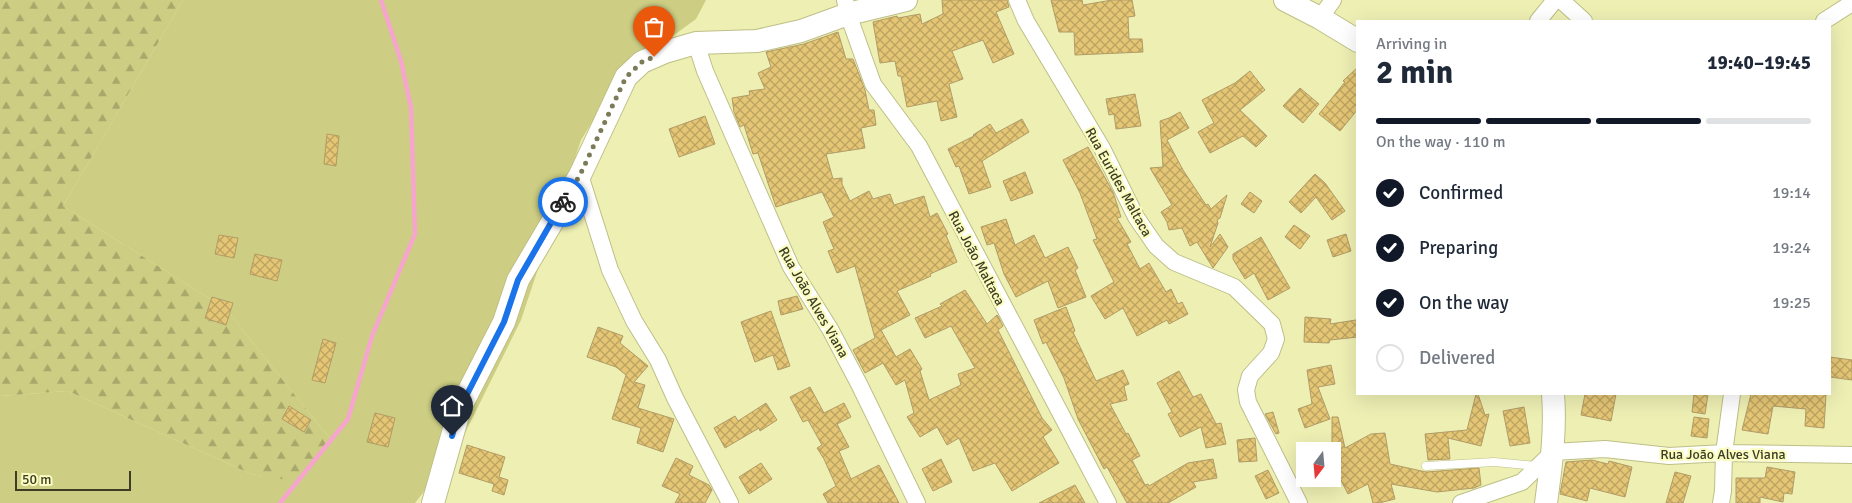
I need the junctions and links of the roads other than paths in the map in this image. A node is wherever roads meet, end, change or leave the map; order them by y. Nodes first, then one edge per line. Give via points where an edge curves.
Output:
1 (906, 0) edge
2 (1017, 0) edge
3 (1285, 0) edge
4 (1555, 0) edge
5 (1561, 0) edge
6 (1852, 2) edge
7 (847, 7) edge
8 (1326, 9) edge
9 (1539, 20) edge
10 (1583, 20) edge
11 (1825, 20) edge
12 (1356, 39) edge
13 (696, 43) junction
14 (580, 175) junction
15 (1553, 395) edge
16 (1732, 395) edge
17 (1724, 453) junction
18 (1852, 454) edge
19 (1546, 459) junction
20 (1426, 466) dead end
21 (433, 503) edge
22 (730, 503) edge
23 (917, 503) edge
24 (1108, 503) edge
25 (1299, 503) edge
26 (1461, 503) edge
27 (1546, 503) edge
28 (1721, 503) edge

1 - 7 street
2 - 25 street, Rua Eurides Maltaca via 1026,21 1102,148 1136,217 1156,246 1174,262 1234,287 1272,324 1276,339 1271,353 1250,376 1246,390 1248,402
3 - 8 street
4 - 9 street
5 - 10 street
6 - 11 street
7 - 13 street via 801,31 757,41
7 - 24 street, Rua João Maltaca via 873,84 919,146
8 - 12 street
13 - 14 street via 642,62 626,77
13 - 23 street, Rua João Alves Viana via 705,71 792,267 835,336
14 - 21 street via 518,280 504,322 460,408
14 - 22 street via 610,270
15 - 19 street via 1555,418
16 - 17 street
17 - 18 street, Rua João Alves Viana
17 - 19 street, Rua João Alves Viana via 1670,456 1605,449
17 - 28 street
19 - 20 lane
19 - 26 street via 1522,482
19 - 27 street

